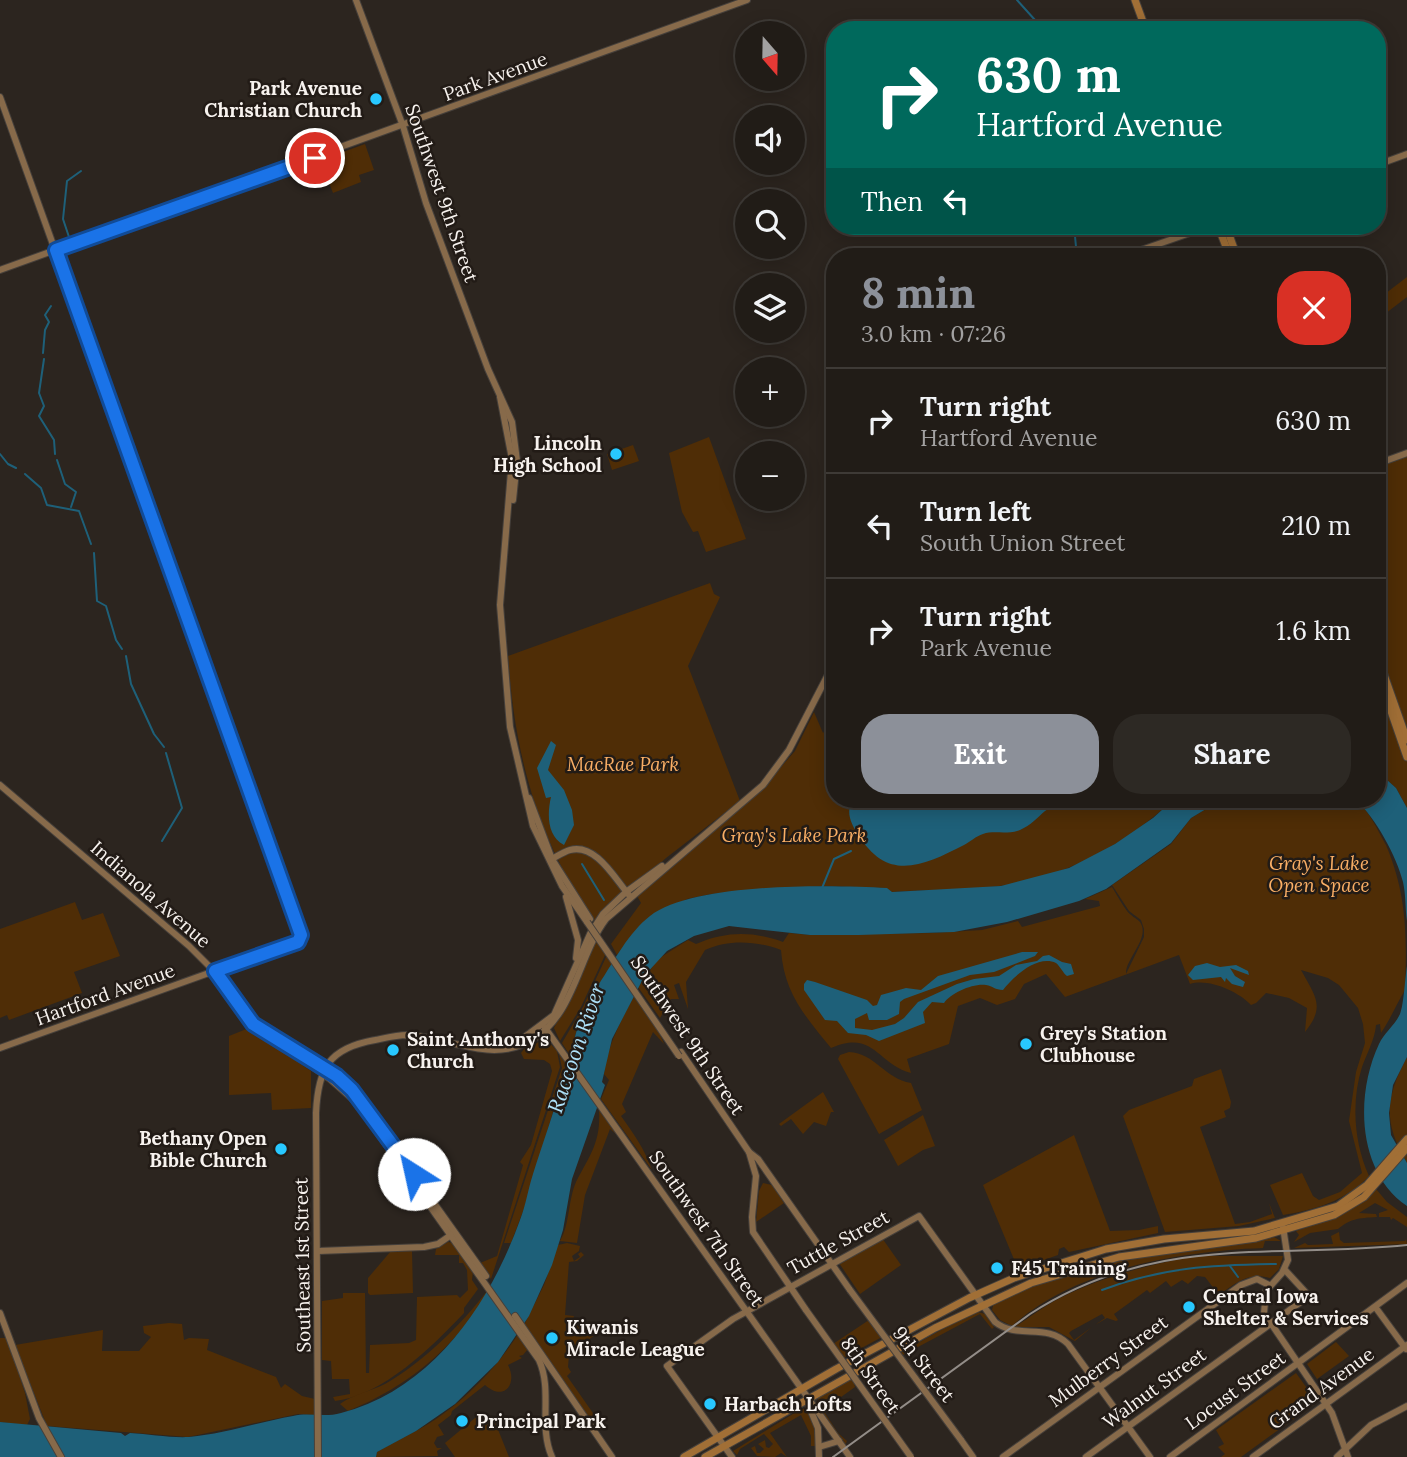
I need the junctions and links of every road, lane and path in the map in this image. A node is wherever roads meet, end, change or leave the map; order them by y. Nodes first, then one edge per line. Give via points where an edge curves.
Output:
1 (356, 0) edge
2 (746, 0) edge
3 (1137, 0) edge
4 (1145, 21) edge
5 (0, 97) edge
6 (403, 127) junction
7 (1407, 154) edge
8 (1386, 162) edge
9 (1184, 235) edge
10 (1147, 248) edge
11 (56, 250) junction
12 (0, 270) edge
13 (1407, 453) edge
14 (1386, 461) edge
15 (826, 680) edge
16 (1386, 680) edge
17 (1386, 697) edge
18 (1407, 740) edge
19 (1407, 757) edge
20 (524, 783) junction
21 (0, 785) edge
22 (542, 835) junction
23 (570, 850) junction
24 (550, 860) junction
25 (564, 890) junction
26 (628, 895) junction
27 (588, 921) junction
28 (215, 971) junction
29 (573, 973) junction
30 (545, 1027) junction
31 (0, 1048) edge
32 (323, 1071) junction
33 (1407, 1139) edge
34 (1407, 1148) edge
35 (749, 1152) junction
36 (414, 1156) dead end
37 (414, 1174) junction
38 (1369, 1187) junction
39 (782, 1193) junction
40 (753, 1204) junction
41 (1283, 1227) junction
42 (454, 1234) junction
43 (318, 1251) junction
44 (832, 1263) junction
45 (1285, 1270) junction
46 (1407, 1283) edge
47 (1269, 1285) junction
48 (789, 1286) junction
49 (850, 1290) joint
50 (975, 1295) junction
51 (981, 1304) junction
52 (1376, 1308) junction
53 (747, 1312) junction
54 (0, 1313) edge
55 (929, 1319) junction
56 (1269, 1325) junction
57 (886, 1343) junction
58 (532, 1345) junction
59 (1406, 1347) edge
60 (897, 1349) junction
61 (1298, 1364) junction
62 (852, 1373) junction
63 (1100, 1387) junction
64 (800, 1390) junction
65 (806, 1398) junction
66 (1326, 1404) junction
67 (1407, 1406) edge
68 (1128, 1427) junction
69 (718, 1438) junction
70 (839, 1441) junction
71 (724, 1446) junction
72 (819, 1447) junction
73 (1345, 1448) junction
74 (61, 1457) edge
75 (318, 1457) edge
76 (552, 1457) edge
77 (612, 1457) edge
78 (684, 1457) edge
79 (705, 1457) edge
80 (732, 1457) edge
81 (819, 1457) edge
82 (850, 1457) edge
83 (911, 1457) edge
84 (973, 1457) edge
85 (1003, 1457) edge
86 (1086, 1457) edge
87 (1150, 1457) edge
88 (1170, 1457) edge
89 (1253, 1457) edge
90 (1337, 1457) edge
91 (1348, 1457) edge

1 - 6 main road, Southwest 9th Street
2 - 6 main road, Park Avenue
3 - 4 main road
5 - 11 main road
6 - 11 main road, Park Avenue
6 - 20 main road, Southwest 9th Street via 426,201 512,422 517,447 500,605 510,727
7 - 8 main road
9 - 10 main road
11 - 12 main road, Park Avenue
11 - 28 main road, Hartford Avenue via 301,935 300,940
13 - 14 main road
15 - 26 main road via 777,768 744,803
16 - 18 main road
17 - 19 main road
20 - 22 main road, Southwest 9th Street
20 - 24 main road, Southwest 9th Street via 529,813
21 - 28 main road, Indianola Avenue
22 - 23 main road via 551,848
22 - 24 main road, Southwest 9th Street
23 - 24 main road
23 - 26 main road via 595,855
24 - 25 main road, Southwest 9th Street
24 - 27 main road, Southwest 9th Street
25 - 27 main road, Southwest 9th Street
25 - 29 main road via 578,940
26 - 29 main road via 596,924
26 - 30 main road via 600,928 560,1013
27 - 35 main road, Southwest 9th Street, bridge
28 - 31 main road, Hartford Avenue
28 - 32 main road, Indianola Avenue via 246,1016
29 - 30 main road
30 - 32 main road via 510,1047 494,1050 401,1035 351,1045 334,1056
30 - 53 main road, Southwest 7th Street
32 - 37 main road, Indianola Avenue via 337,1076 363,1101
32 - 42 main road, Indianola Avenue via 356,1102
32 - 43 main road, Southeast 1st Street via 316,1109
33 - 38 main road
34 - 38 main road
35 - 39 main road, Southwest 9th Street
35 - 40 main road, 8th Street via 756,1175
36 - 37 main road
37 - 42 main road, Indianola Avenue
38 - 41 main road via 1338,1206
39 - 40 main road via 771,1182 764,1182
39 - 44 main road, Southwest 9th Street
40 - 48 main road, 8th Street via 756,1238
41 - 45 main road via 1289,1254
41 - 50 main road via 1096,1251
41 - 51 main road via 1249,1239 1091,1264
42 - 43 main road via 430,1247
42 - 58 main road
43 - 75 main road, Southeast 1st Street
44 - 48 main road, Tuttle Street
44 - 49 main road, Southwest 9th Street
44 - 50 main road, Tuttle Street via 919,1216
45 - 47 main road
45 - 56 main road, Walnut Street via 1309,1296
46 - 52 main road, Locust Street
47 - 56 main road via 1262,1304
47 - 63 main road, Mulberry Street via 1256,1279 1241,1285
48 - 53 main road, Tuttle Street
48 - 83 main road, 8th Street, bridge
49 - 84 main road, 9th Street, bridge
50 - 51 main road
50 - 55 main road
51 - 60 main road
51 - 63 main road via 1008,1330 1059,1336
52 - 59 main road
52 - 61 main road, Locust Street
53 - 64 main road, Southwest 7th Street
53 - 69 main road, Tuttle Street via 667,1366
54 - 74 main road via 44,1429
55 - 57 main road
55 - 60 main road via 899,1339
56 - 61 main road
56 - 68 main road, Walnut Street
57 - 62 main road via 856,1363
57 - 64 main road
58 - 76 main road via 545,1376 546,1436
58 - 77 main road
59 - 66 main road, Grand Avenue
60 - 62 main road
61 - 66 main road
61 - 88 main road, Locust Street
62 - 65 main road
63 - 68 main road
63 - 85 main road, Mulberry Street
64 - 65 main road, Southwest 7th Street
64 - 69 main road
65 - 70 main road, Southwest 7th Street
65 - 71 main road
65 - 72 main road via 818,1429
66 - 73 main road
66 - 89 main road, Grand Avenue
67 - 73 main road via 1371,1425
68 - 86 main road, Walnut Street
68 - 87 main road
69 - 71 main road
69 - 78 main road
70 - 72 main road
70 - 82 main road, Southwest 7th Street
71 - 79 main road
71 - 80 main road
72 - 81 main road
73 - 90 main road
73 - 91 main road

